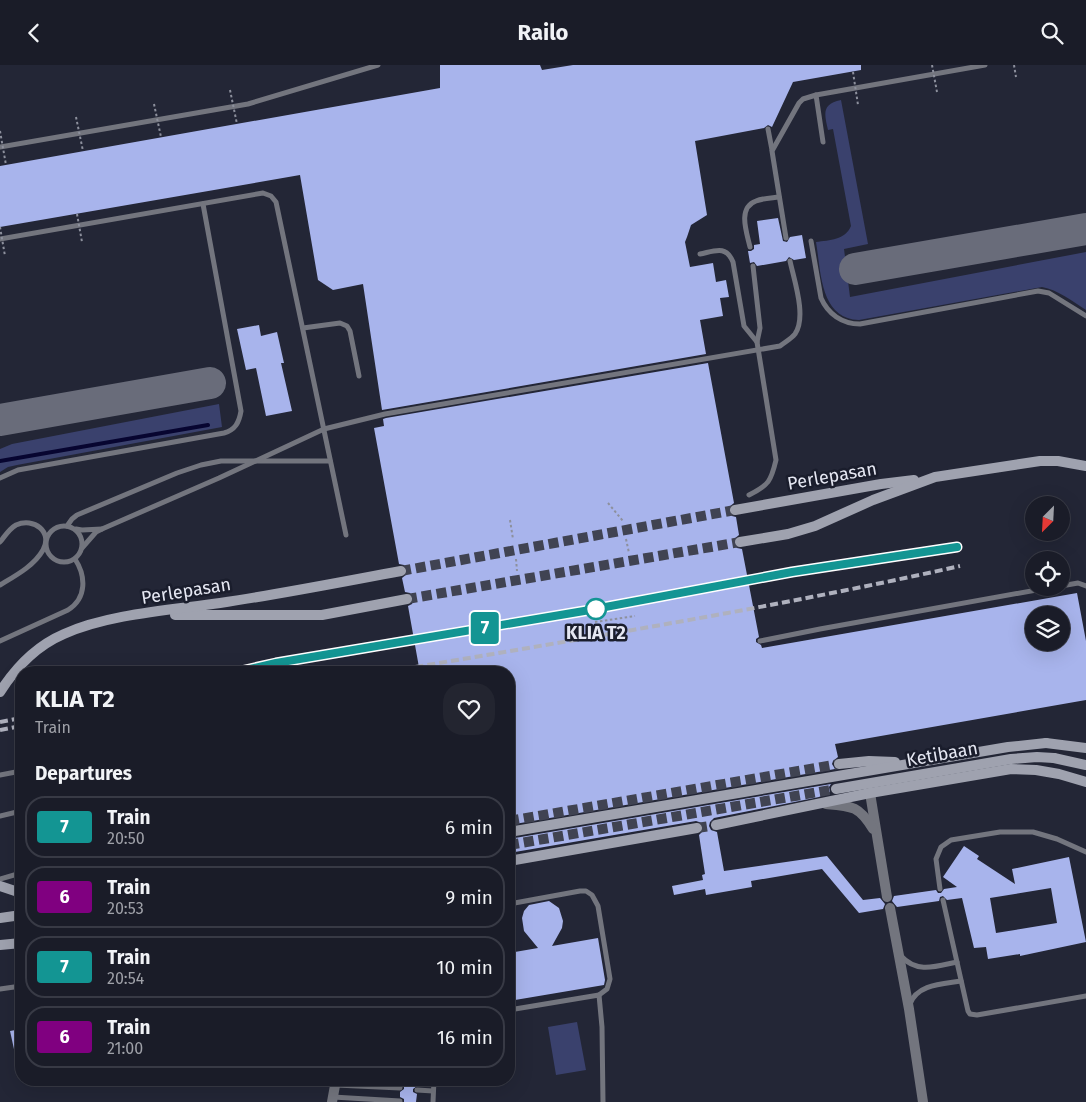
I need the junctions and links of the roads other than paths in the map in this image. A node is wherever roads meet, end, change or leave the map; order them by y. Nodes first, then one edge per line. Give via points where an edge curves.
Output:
1 (378, 65) edge
2 (985, 65) edge
3 (816, 95) junction
4 (768, 129) dead end
5 (823, 141) dead end
6 (0, 147) edge
7 (772, 151) junction
8 (779, 197) junction
9 (203, 204) junction
10 (786, 238) dead end
11 (0, 239) edge
12 (810, 241) dead end
13 (750, 247) dead end
14 (700, 254) dead end
15 (790, 261) dead end
16 (753, 266) dead end
17 (1086, 316) edge
18 (303, 328) junction
19 (757, 342) junction
20 (758, 351) junction
21 (359, 376) dead end
22 (324, 429) junction
23 (330, 461) junction
24 (251, 462) junction
25 (1086, 467) edge
26 (935, 477) junction
27 (0, 478) edge
28 (749, 495) dead end
29 (735, 509) tunnel mouth
30 (70, 527) junction
31 (102, 529) junction
32 (346, 535) dead end
33 (0, 542) edge
34 (740, 542) tunnel mouth
35 (46, 543) junction
36 (82, 549) junction
37 (75, 559) junction
38 (401, 571) tunnel mouth
39 (1070, 584) edge
40 (0, 585) edge
41 (1086, 586) edge
42 (1025, 592) edge
43 (407, 599) tunnel mouth
44 (134, 615) junction
45 (0, 641) edge
46 (760, 641) dead end
47 (20, 666) edge
48 (15, 672) edge
49 (0, 692) edge
50 (1086, 748) edge
51 (839, 764) tunnel mouth
52 (1086, 765) edge
53 (954, 769) junction
54 (15, 772) edge
55 (0, 775) edge
56 (1086, 782) edge
57 (835, 789) joint
58 (870, 793) junction
59 (851, 796) junction
60 (817, 803) junction
61 (15, 812) edge
62 (0, 816) edge
63 (716, 825) tunnel mouth
64 (697, 828) tunnel mouth
65 (515, 831) edge
66 (877, 834) junction
67 (1086, 851) edge
68 (515, 860) edge
69 (15, 875) edge
70 (0, 879) edge
71 (0, 886) edge
72 (940, 889) dead end
73 (15, 891) edge
74 (887, 897) dead end
75 (943, 900) dead end
76 (515, 903) edge
77 (890, 908) dead end
78 (15, 916) edge
79 (0, 918) edge
80 (15, 944) edge
81 (0, 945) edge
82 (898, 952) junction
83 (957, 962) junction
84 (961, 981) junction
85 (15, 987) edge
86 (0, 989) edge
87 (599, 995) junction
88 (1086, 996) edge
89 (515, 1009) edge
90 (909, 1009) junction
91 (334, 1086) edge
92 (378, 1086) edge
93 (433, 1086) edge
94 (400, 1088) dead end
95 (417, 1090) dead end
96 (433, 1091) junction
97 (332, 1099) edge
98 (400, 1101) edge
99 (433, 1102) edge
100 (603, 1102) edge
101 (923, 1102) edge

1 - 6 lane via 248,104
2 - 3 lane
3 - 5 lane
3 - 7 lane via 799,103
4 - 7 lane
7 - 8 lane
8 - 10 lane
8 - 13 lane via 756,201 745,211
9 - 11 lane
9 - 18 lane via 263,193 276,202
9 - 27 lane via 241,411 234,429 18,470
12 - 17 lane via 824,304 838,318 852,324 1038,291 1049,293
14 - 19 lane via 722,250 730,254 744,326
15 - 20 lane via 800,308 796,333 780,346
16 - 19 lane via 760,328
18 - 21 lane via 340,323 346,326 350,331
18 - 22 lane
19 - 20 lane
20 - 22 lane via 385,414
20 - 28 lane via 776,460 773,475 764,488
22 - 23 lane
22 - 24 lane
23 - 24 lane
23 - 32 lane
24 - 30 lane via 221,461 177,473 77,515
24 - 31 lane
25 - 26 main road via 1040,461
26 - 29 main road, Perlepasan
26 - 34 main road via 815,526
30 - 31 lane via 82,531
30 - 35 lane via 56,528
30 - 36 lane via 81,537
31 - 36 lane
33 - 35 lane via 14,527 31,523 43,529
35 - 37 lane via 52,559 64,563
35 - 40 lane via 36,560
36 - 37 lane
37 - 45 lane via 83,575 83,590 77,603
38 - 44 main road, Perlepasan
39 - 41 lane
42 - 46 lane
43 - 44 main road via 322,615
44 - 47 main road, Perlepasan via 77,628 46,643
48 - 49 main road, Perlepasan
50 - 65 main road, bridge via 1046,743 1008,747
51 - 53 main road, bridge via 892,761
52 - 53 main road, Ketibaan, bridge via 1037,757
53 - 57 main road, Ketibaan, bridge
54 - 55 lane
56 - 58 main road via 1059,773 1011,769
57 - 59 lane
58 - 59 main road
58 - 66 street
59 - 60 main road
60 - 63 main road
60 - 66 street via 839,805 862,813
61 - 62 lane
64 - 68 main road
66 - 74 street
67 - 72 lane via 1033,832 1000,832 951,840 941,847 936,859
69 - 70 lane
71 - 73 main road
75 - 83 lane
76 - 87 lane via 580,891 592,895 598,907 610,979 607,989
77 - 82 street
78 - 79 main road
80 - 81 main road
82 - 83 lane via 906,962 922,968
82 - 90 street
83 - 84 lane
84 - 88 lane via 968,1011 974,1015
84 - 90 lane via 921,990 912,998
85 - 86 lane
87 - 89 lane
87 - 100 lane
90 - 101 street
91 - 97 street
92 - 94 lane
93 - 96 lane
95 - 96 lane
96 - 99 lane
97 - 98 lane

